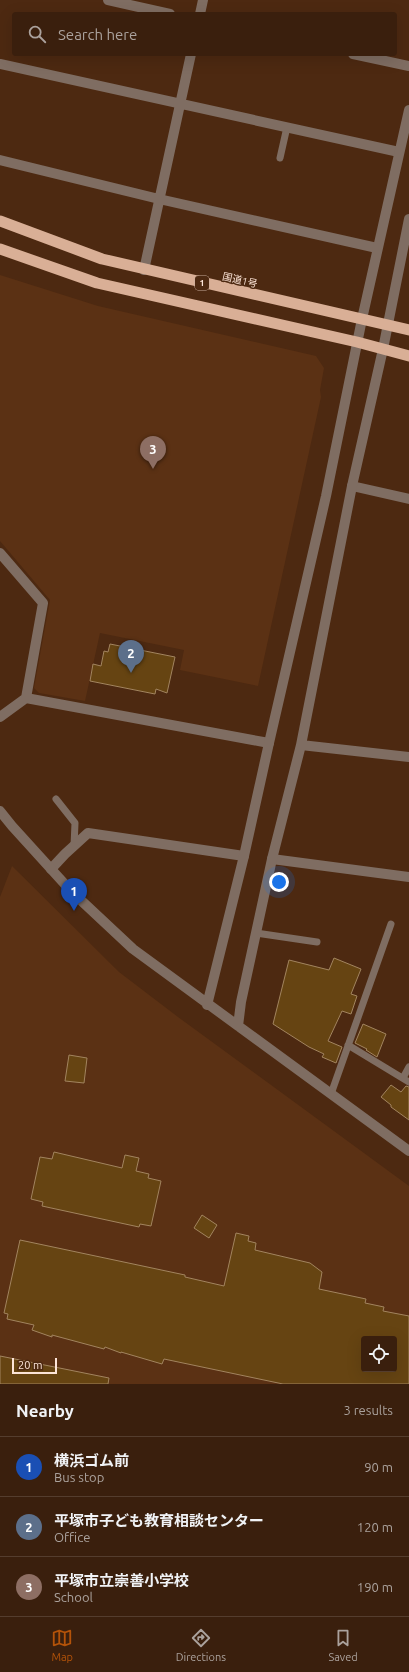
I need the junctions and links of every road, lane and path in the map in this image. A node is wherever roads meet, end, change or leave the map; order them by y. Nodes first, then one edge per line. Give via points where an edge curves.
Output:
1 (108, 0) edge
2 (203, 0) edge
3 (161, 12) edge
4 (200, 12) edge
5 (191, 56) edge
6 (362, 56) edge
7 (0, 64) edge
8 (409, 66) edge
9 (180, 104) junction
10 (409, 110) edge
11 (287, 127) junction
12 (399, 152) junction
13 (280, 158) dead end
14 (0, 160) edge
15 (160, 200) junction
16 (409, 219) edge
17 (0, 221) edge
18 (377, 248) junction
19 (0, 249) edge
20 (405, 257) edge
21 (144, 270) junction
22 (362, 319) junction
23 (388, 326) junction
24 (409, 330) edge
25 (357, 342) junction
26 (383, 349) junction
27 (409, 356) edge
28 (352, 486) junction
29 (409, 499) edge
30 (0, 553) edge
31 (26, 698) junction
32 (0, 717) edge
33 (268, 743) junction
34 (301, 745) junction
35 (409, 757) edge
36 (56, 799) dead end
37 (0, 811) edge
38 (74, 846) junction
39 (244, 856) junction
40 (272, 859) junction
41 (51, 869) junction
42 (409, 877) edge
43 (392, 924) dead end
44 (256, 933) junction
45 (317, 942) dead end
46 (207, 1005) junction
47 (238, 1026) junction
48 (348, 1045) junction
49 (409, 1067) edge
50 (406, 1080) edge
51 (331, 1094) junction
52 (409, 1151) edge

1 - 3 street
2 - 4 street
5 - 9 street
6 - 8 street
7 - 9 street
9 - 11 street
9 - 15 street
10 - 12 street
11 - 12 street
11 - 13 lane
12 - 18 street
14 - 15 street
15 - 18 street
15 - 21 street
16 - 20 street
17 - 21 highway, 国道1号 / 1 via 102,259
18 - 22 street
19 - 25 highway via 97,283
20 - 23 street
21 - 22 highway, 国道1号 / 1
22 - 23 highway, 国道1号 / 1
22 - 25 street
23 - 24 highway, 国道1号 / 1
23 - 26 street
25 - 26 highway
25 - 33 street via 326,496
26 - 27 highway
26 - 28 street
28 - 29 street
28 - 34 street
30 - 31 street via 43,603
31 - 32 street
31 - 33 street
33 - 39 street
34 - 35 street
34 - 40 street
36 - 38 lane via 75,823
37 - 41 street
38 - 39 street via 88,833
38 - 41 street
39 - 46 street
40 - 42 street
40 - 44 street
41 - 46 street via 133,949
43 - 48 lane
44 - 45 lane
44 - 47 street
46 - 47 street
47 - 51 street
48 - 50 lane
48 - 51 lane
49 - 50 lane
51 - 52 street

